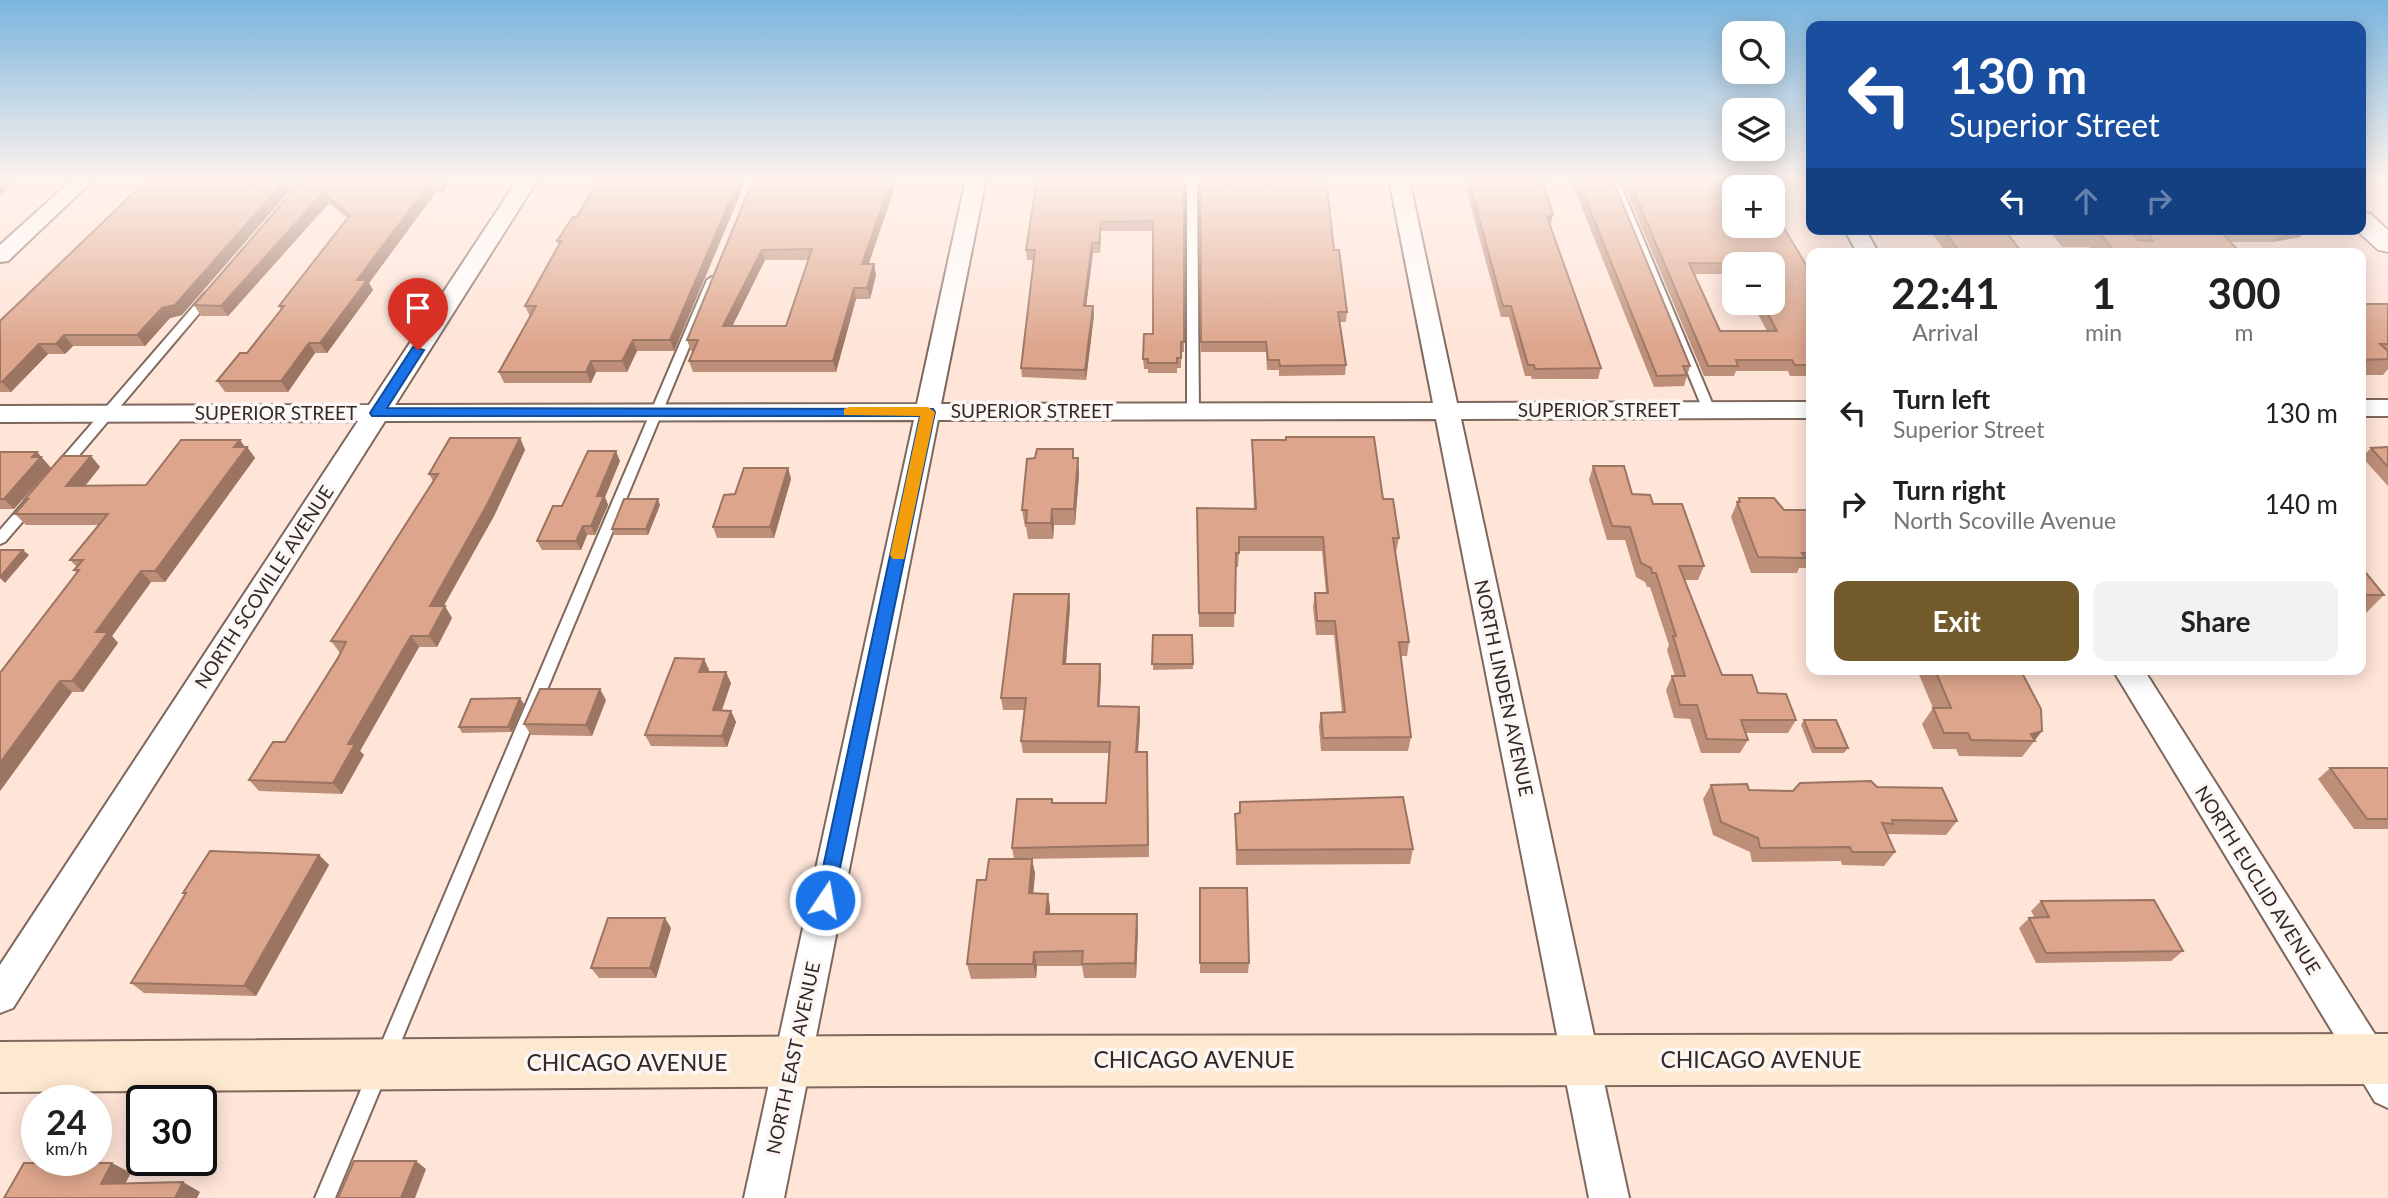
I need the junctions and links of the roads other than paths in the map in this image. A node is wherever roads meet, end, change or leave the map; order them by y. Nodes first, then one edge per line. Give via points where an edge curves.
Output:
1 (23, 235) edge
2 (491, 235) edge
3 (964, 235) edge
4 (1192, 235) edge
5 (1411, 235) edge
6 (1637, 235) edge
7 (0, 256) edge
8 (718, 267) edge
9 (221, 281) edge
10 (2366, 408) edge
11 (2388, 408) edge
12 (1447, 410) junction
13 (1710, 410) junction
14 (1806, 410) edge
15 (1193, 411) junction
16 (656, 412) junction
17 (928, 412) junction
18 (377, 413) junction
19 (0, 414) edge
20 (107, 414) junction
21 (0, 539) edge
22 (2131, 675) edge
23 (0, 996) edge
24 (1581, 1060) junction
25 (792, 1062) junction
26 (382, 1064) junction
27 (0, 1068) edge
28 (2382, 1069) edge
29 (325, 1198) edge
30 (764, 1198) edge
31 (1609, 1198) edge

1 - 7 street
2 - 18 street, NORTH SCOVILLE AVENUE
3 - 17 street, NORTH EAST AVENUE
4 - 15 lane
5 - 12 street, NORTH LINDEN AVENUE
6 - 13 lane
8 - 16 lane
9 - 20 lane
10 - 11 street
12 - 13 street, SUPERIOR STREET
12 - 15 street, SUPERIOR STREET
12 - 24 street, NORTH LINDEN AVENUE
13 - 14 street, SUPERIOR STREET
15 - 17 street, SUPERIOR STREET
16 - 17 street, SUPERIOR STREET
16 - 18 street, SUPERIOR STREET
16 - 26 lane
17 - 25 street, NORTH EAST AVENUE
18 - 20 street, SUPERIOR STREET
18 - 23 street, NORTH SCOVILLE AVENUE
19 - 20 street, SUPERIOR STREET
20 - 21 lane
22 - 28 street, NORTH EUCLID AVENUE
24 - 25 main road, CHICAGO AVENUE
24 - 28 main road, CHICAGO AVENUE
24 - 31 street, NORTH LINDEN AVENUE
25 - 26 main road, CHICAGO AVENUE
25 - 30 street, NORTH EAST AVENUE
26 - 27 main road, CHICAGO AVENUE
26 - 29 lane

